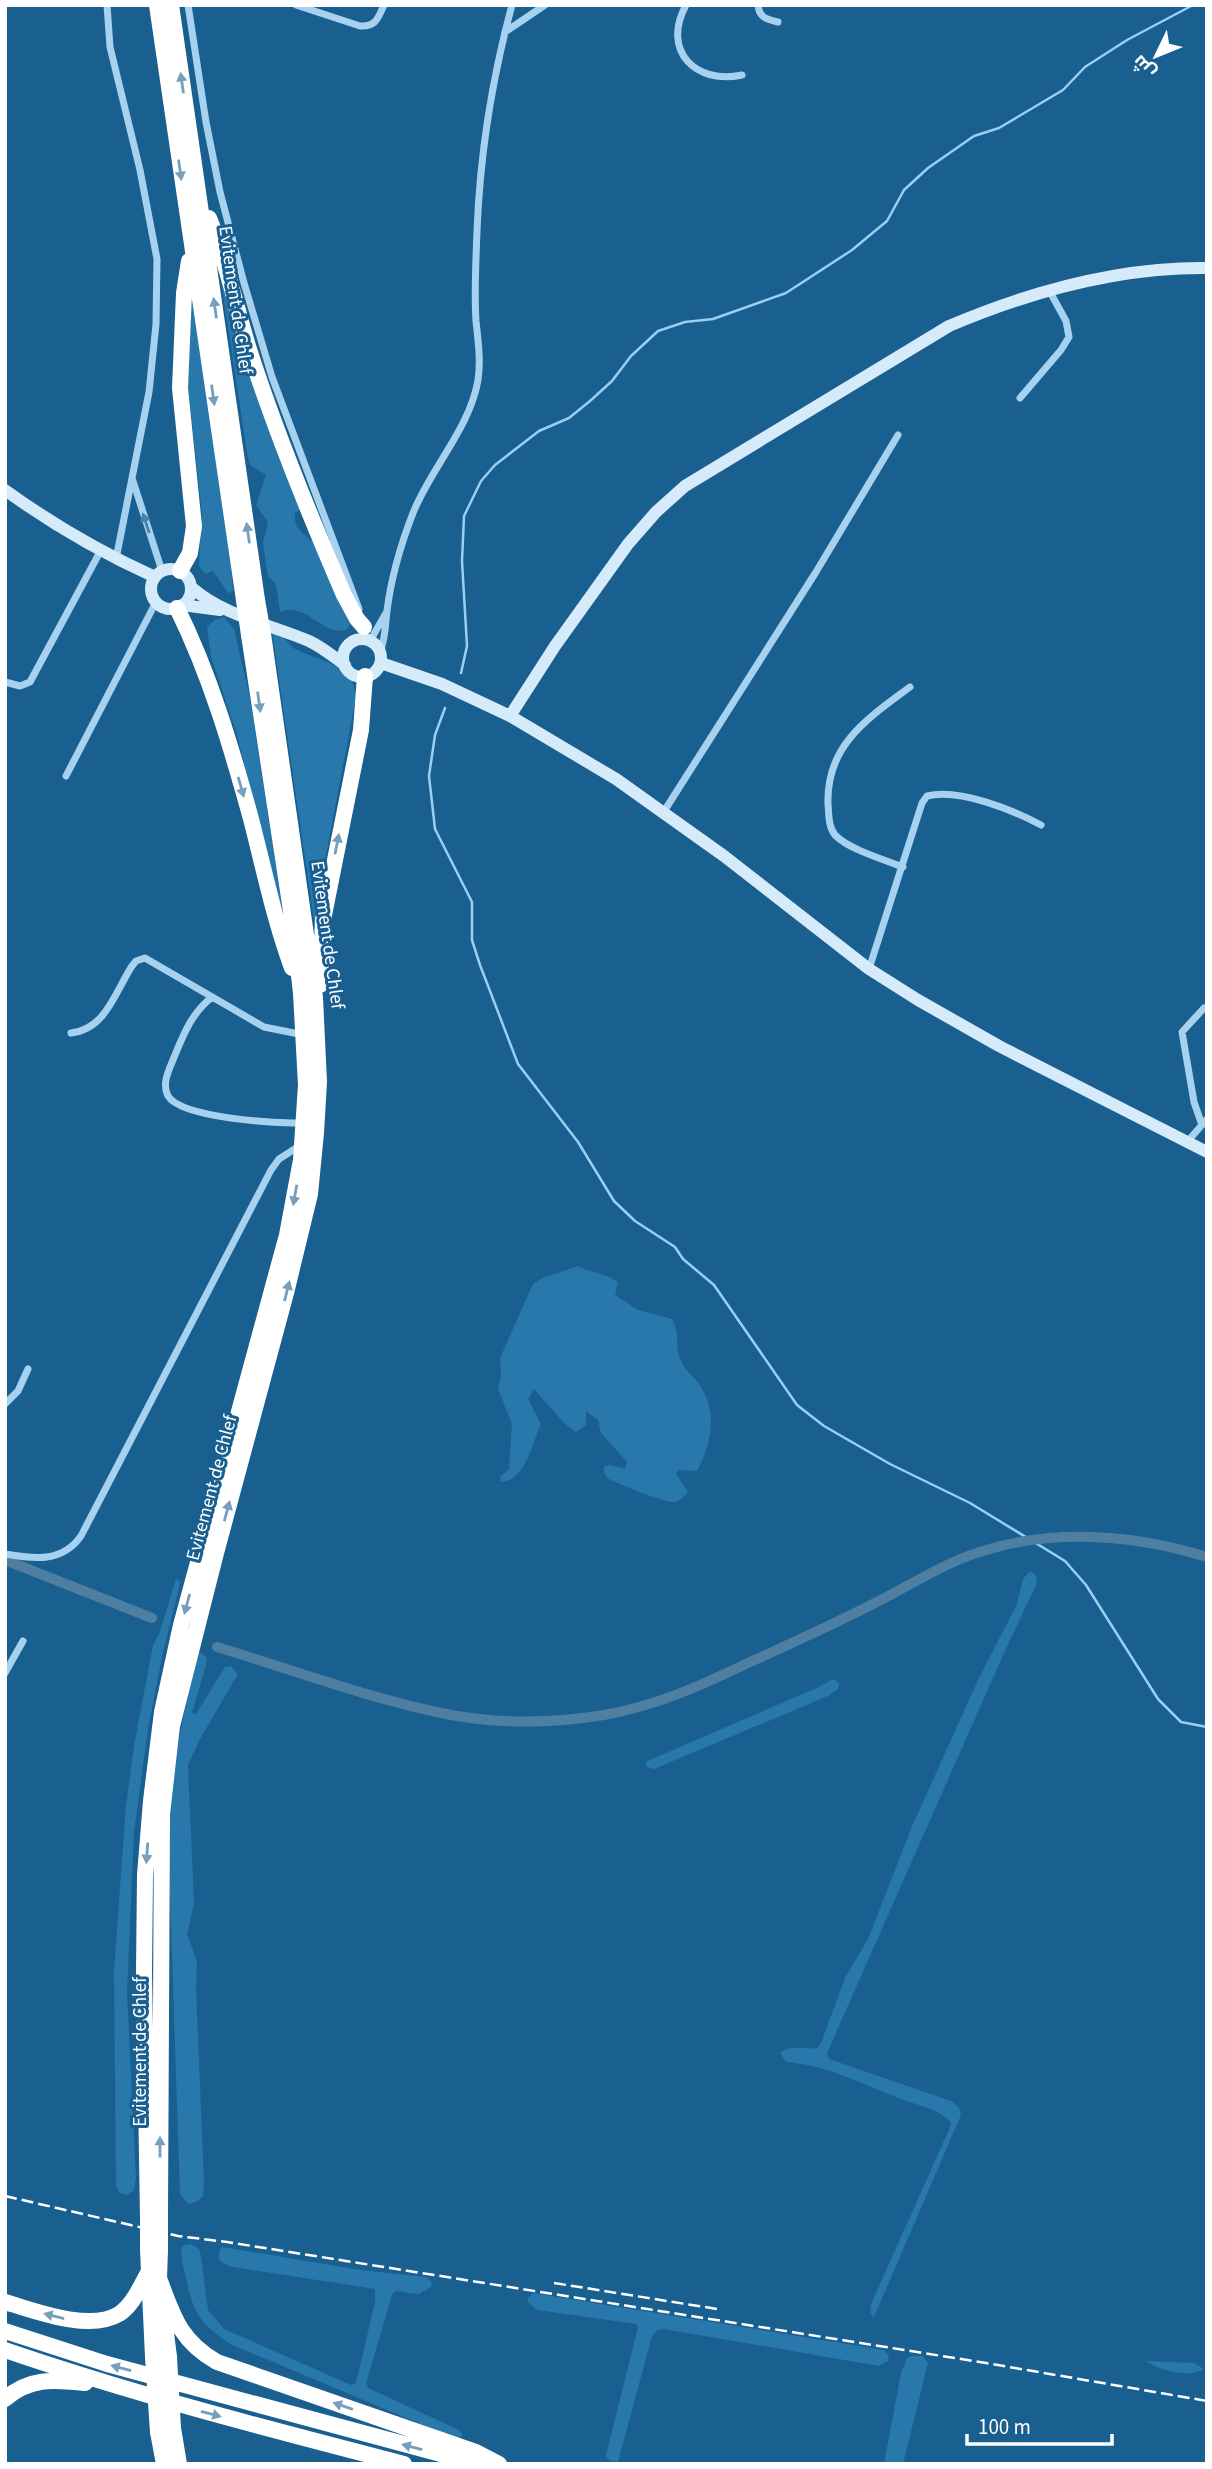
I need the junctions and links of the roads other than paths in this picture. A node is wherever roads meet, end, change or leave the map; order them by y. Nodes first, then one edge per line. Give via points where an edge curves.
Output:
1 (107, 5) edge
2 (157, 5) edge
3 (171, 5) edge
4 (188, 5) edge
5 (296, 5) edge
6 (384, 5) edge
7 (512, 5) edge
8 (545, 5) edge
9 (686, 5) edge
10 (758, 5) edge
11 (778, 22) dead end
12 (505, 32) junction
13 (742, 75) dead end
14 (199, 194) junction
15 (191, 245) junction
16 (1207, 268) edge
17 (1050, 292) junction
18 (1020, 398) dead end
19 (898, 435) dead end
20 (131, 474) junction
21 (5, 490) edge
22 (101, 550) junction
23 (116, 559) junction
24 (180, 571) junction
25 (159, 574) junction
26 (191, 587) junction
27 (250, 600) junction
28 (156, 602) junction
29 (179, 606) junction
30 (228, 611) junction
31 (387, 612) junction
32 (256, 635) junction
33 (363, 637) junction
34 (312, 642) junction
35 (380, 657) junction
36 (345, 665) junction
37 (365, 677) junction
38 (5, 682) edge
39 (910, 687) dead end
40 (510, 716) junction
41 (65, 776) dead end
42 (663, 813) junction
43 (1041, 825) dead end
44 (903, 867) junction
45 (869, 969) junction
46 (301, 993) junction
47 (212, 997) junction
48 (1204, 1008) dead end
49 (71, 1033) dead end
50 (311, 1034) junction
51 (1205, 1122) edge
52 (304, 1123) junction
53 (1188, 1141) junction
54 (302, 1144) junction
55 (1207, 1152) edge
56 (28, 1369) dead end
57 (5, 1404) edge
58 (5, 1554) edge
59 (23, 1642) dead end
60 (5, 1673) edge
61 (154, 2216) junction
62 (153, 2276) junction
63 (5, 2302) edge
64 (5, 2331) edge
65 (5, 2350) edge
66 (120, 2388) junction
67 (5, 2399) edge
68 (166, 2430) junction
69 (154, 2464) edge
70 (164, 2464) edge
71 (179, 2464) edge
72 (404, 2464) edge
73 (478, 2464) edge
74 (499, 2464) edge

1 - 20 street via 110,47 157,259 149,392
2 -> 15 highway, Evitement de Chlef
14 -> 3 highway, Evitement de Chlef
4 - 33 street via 217,181 244,283
5 - 6 street via 368,27 376,22
7 - 12 street
8 - 12 street
9 - 13 street via 676,34 682,54 707,74 723,79
10 - 11 street via 763,17
12 - 31 street via 484,148 477,230 478,381 470,408 414,512
27 -> 14 highway, Evitement de Chlef
14 - 33 highway via 276,425
15 - 24 highway via 180,388 194,526 190,552
15 -> 27 highway, Evitement de Chlef
16 - 17 main road via 1123,274
17 - 18 street via 1069,337
17 - 40 main road via 949,326 685,486 628,544
19 - 42 street
20 - 23 street
25 -> 20 street
21 - 22 main road
22 - 23 main road
22 - 38 street via 30,682 20,686
23 - 25 main road
24 - 25 main road
24 - 26 main road
25 - 28 main road via 151,587
26 - 29 main road via 189,597
26 - 30 main road
27 - 32 highway, bridge
28 - 29 main road via 166,608
28 - 41 street
29 - 30 main road
29 -> 46 highway via 219,712 278,930
30 - 34 main road
31 - 33 street
31 - 35 street
32 -> 46 highway, Evitement de Chlef
32 - 50 highway, Evitement de Chlef via 315,998
33 - 34 main road via 333,644
33 - 35 main road
33 - 36 main road via 346,649
34 - 36 main road
35 - 37 main road via 375,672
35 - 40 main road
36 - 37 main road via 356,676
50 -> 37 highway via 323,920 360,730
39 - 44 street via 845,743 832,766 828,793 835,835
40 - 42 main road via 616,779
42 - 45 main road
43 - 44 street via 1018,813 965,798 930,795 922,803
44 - 45 street
45 - 53 main road via 999,1046
46 - 50 highway, Evitement de Chlef
47 - 49 street via 150,960 140,959 95,1025
47 - 50 street via 264,1027
47 - 52 street via 191,1020 178,1049 165,1082 168,1097 179,1105 237,1119
48 - 51 street via 1182,1032 1194,1102
50 - 52 highway, Evitement de Chlef
61 -> 50 highway, Evitement de Chlef via 167,1758 190,1653 310,1194 319,1082
51 - 53 street
52 - 54 highway, Evitement de Chlef
53 - 55 main road
54 - 58 street via 271,1170 73,1548 41,1557
54 -> 61 highway, Evitement de Chlef via 287,1234 184,1614 162,1712 145,1875 144,1971
56 - 57 street via 18,1391
59 - 60 street
61 - 62 highway, Evitement de Chlef, bridge
62 -> 63 highway via 118,2315 90,2322
62 - 68 highway, Evitement de Chlef, bridge
74 -> 62 highway via 217,2362 191,2345
73 -> 64 highway via 107,2364
65 - 66 highway
66 - 67 highway via 54,2380 25,2384
66 -> 72 highway
68 - 69 highway
68 - 70 highway
68 - 71 highway

